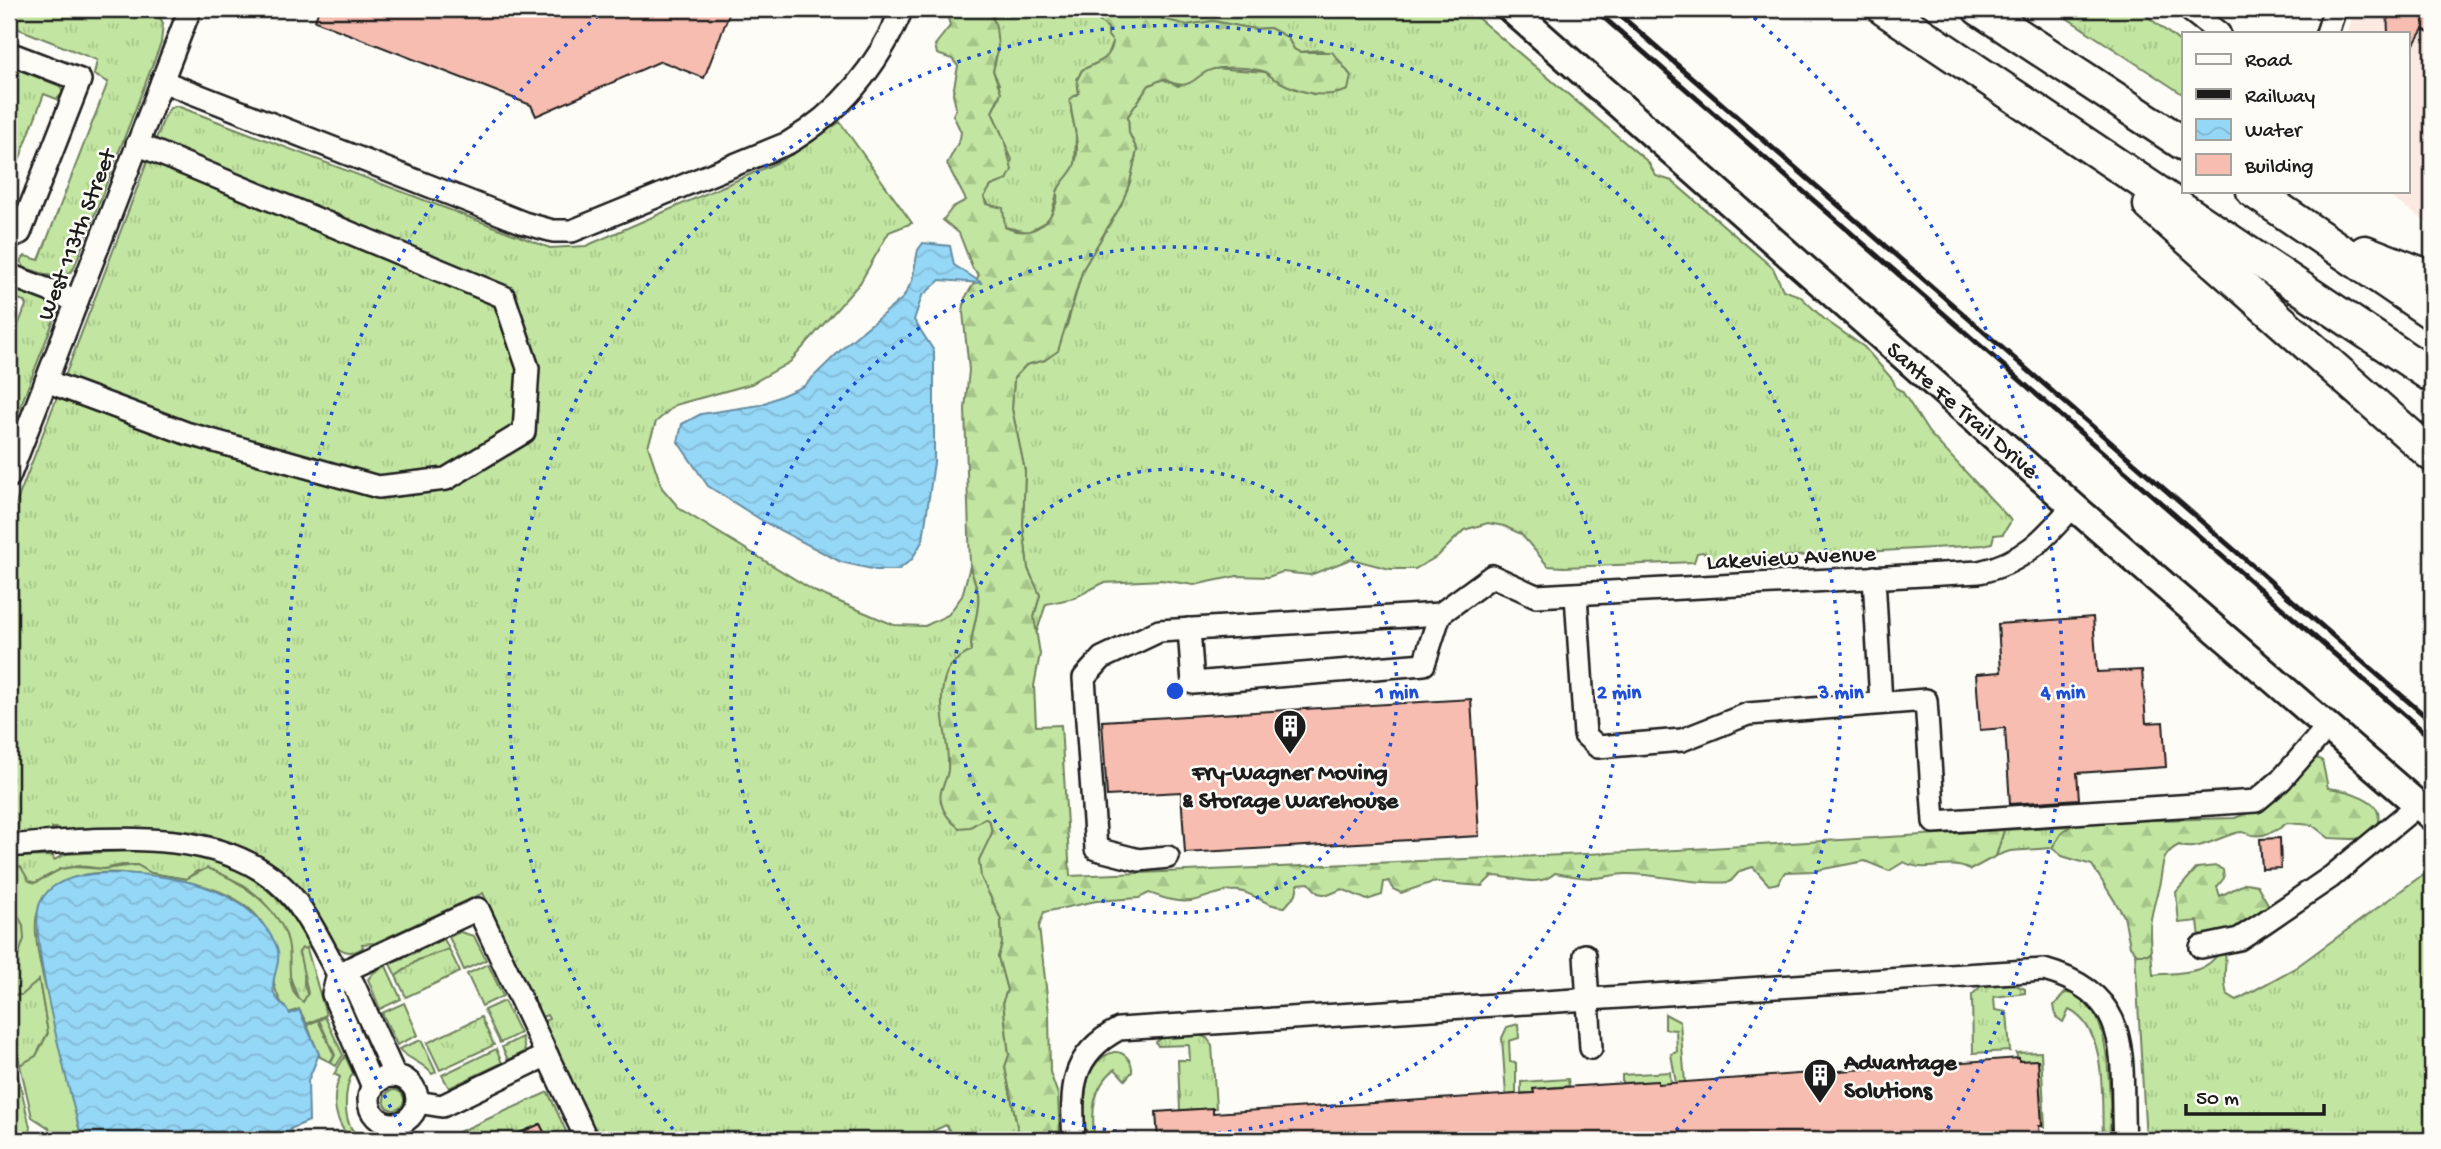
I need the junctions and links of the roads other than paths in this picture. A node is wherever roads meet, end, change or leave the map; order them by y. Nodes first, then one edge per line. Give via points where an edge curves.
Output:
1 (190, 9) edge
2 (902, 9) edge
3 (1511, 9) edge
4 (1884, 9) edge
5 (1979, 9) edge
6 (2188, 9) edge
7 (2335, 9) edge
8 (2218, 32) edge
9 (2327, 32) edge
10 (9, 52) edge
11 (162, 81) junction
12 (2060, 125) junction
13 (2182, 143) edge
14 (137, 144) junction
15 (2254, 192) edge
16 (2316, 233) junction
17 (9, 239) edge
18 (9, 275) edge
19 (2432, 278) edge
20 (77, 301) junction
21 (2432, 313) edge
22 (2432, 376) edge
23 (46, 381) junction
24 (2432, 455) edge
25 (9, 477) edge
26 (2073, 506) junction
27 (1874, 577) junction
28 (1576, 595) junction
29 (1440, 614) junction
30 (1189, 629) junction
31 (1881, 703) junction
32 (2328, 726) junction
33 (2425, 811) edge
34 (9, 846) edge
35 (1168, 857) dead end
36 (2201, 947) dead end
37 (1586, 955) dead end
38 (338, 974) junction
39 (1588, 998) junction
40 (1591, 1048) dead end
41 (547, 1055) junction
42 (395, 1076) junction
43 (373, 1087) junction
44 (417, 1102) junction
45 (587, 1140) edge
46 (1074, 1140) edge
47 (2124, 1140) edge

1 - 11 street, West 113th Street
2 - 11 street via 872,68 806,132 572,231 524,223
3 - 26 main road, Sante Fe Trail Drive
4 - 12 highway
5 - 13 highway
6 - 8 street
7 - 9 street
10 - 17 street via 80,80 20,233
11 - 14 street, West 113th Street
12 - 22 highway
12 - 24 highway
14 - 20 street, West 113th Street
14 - 23 street via 504,296 528,368 524,432 446,479 378,487 186,433
15 - 16 highway
16 - 19 highway
16 - 21 highway
18 - 20 street
20 - 23 street, West 113th Street
23 - 25 street, West 113th Street
26 - 27 street, Lakeview Avenue via 2041,543 2001,567
26 - 32 main road, Sante Fe Trail Drive
27 - 28 street, Lakeview Avenue
27 - 31 street
28 - 29 street, Lakeview Avenue via 1536,596 1492,576
28 - 31 street via 1585,735 1598,747 1682,740 1748,714
29 - 30 street
29 - 30 street via 1424,664 1193,683
30 - 35 street via 1159,631 1102,658 1084,678 1096,849 1139,860
31 - 32 street via 1926,700 1934,822 2256,801
32 - 33 main road, Sante Fe Trail Drive
33 - 36 street via 2239,939
34 - 38 street via 137,839 211,848 249,865 293,898
37 - 39 street
38 - 41 street via 478,909
38 - 42 street via 353,983
38 - 43 street via 332,994
39 - 40 street
39 - 46 street via 1119,1029 1094,1046 1077,1070 1071,1095
39 - 47 street via 2044,970 2092,989 2112,1015 2118,1038
41 - 44 street via 442,1106
41 - 45 street
42 - 43 street via 385,1077
42 - 44 street via 414,1087
43 - 44 street via 372,1110 389,1124 411,1117

